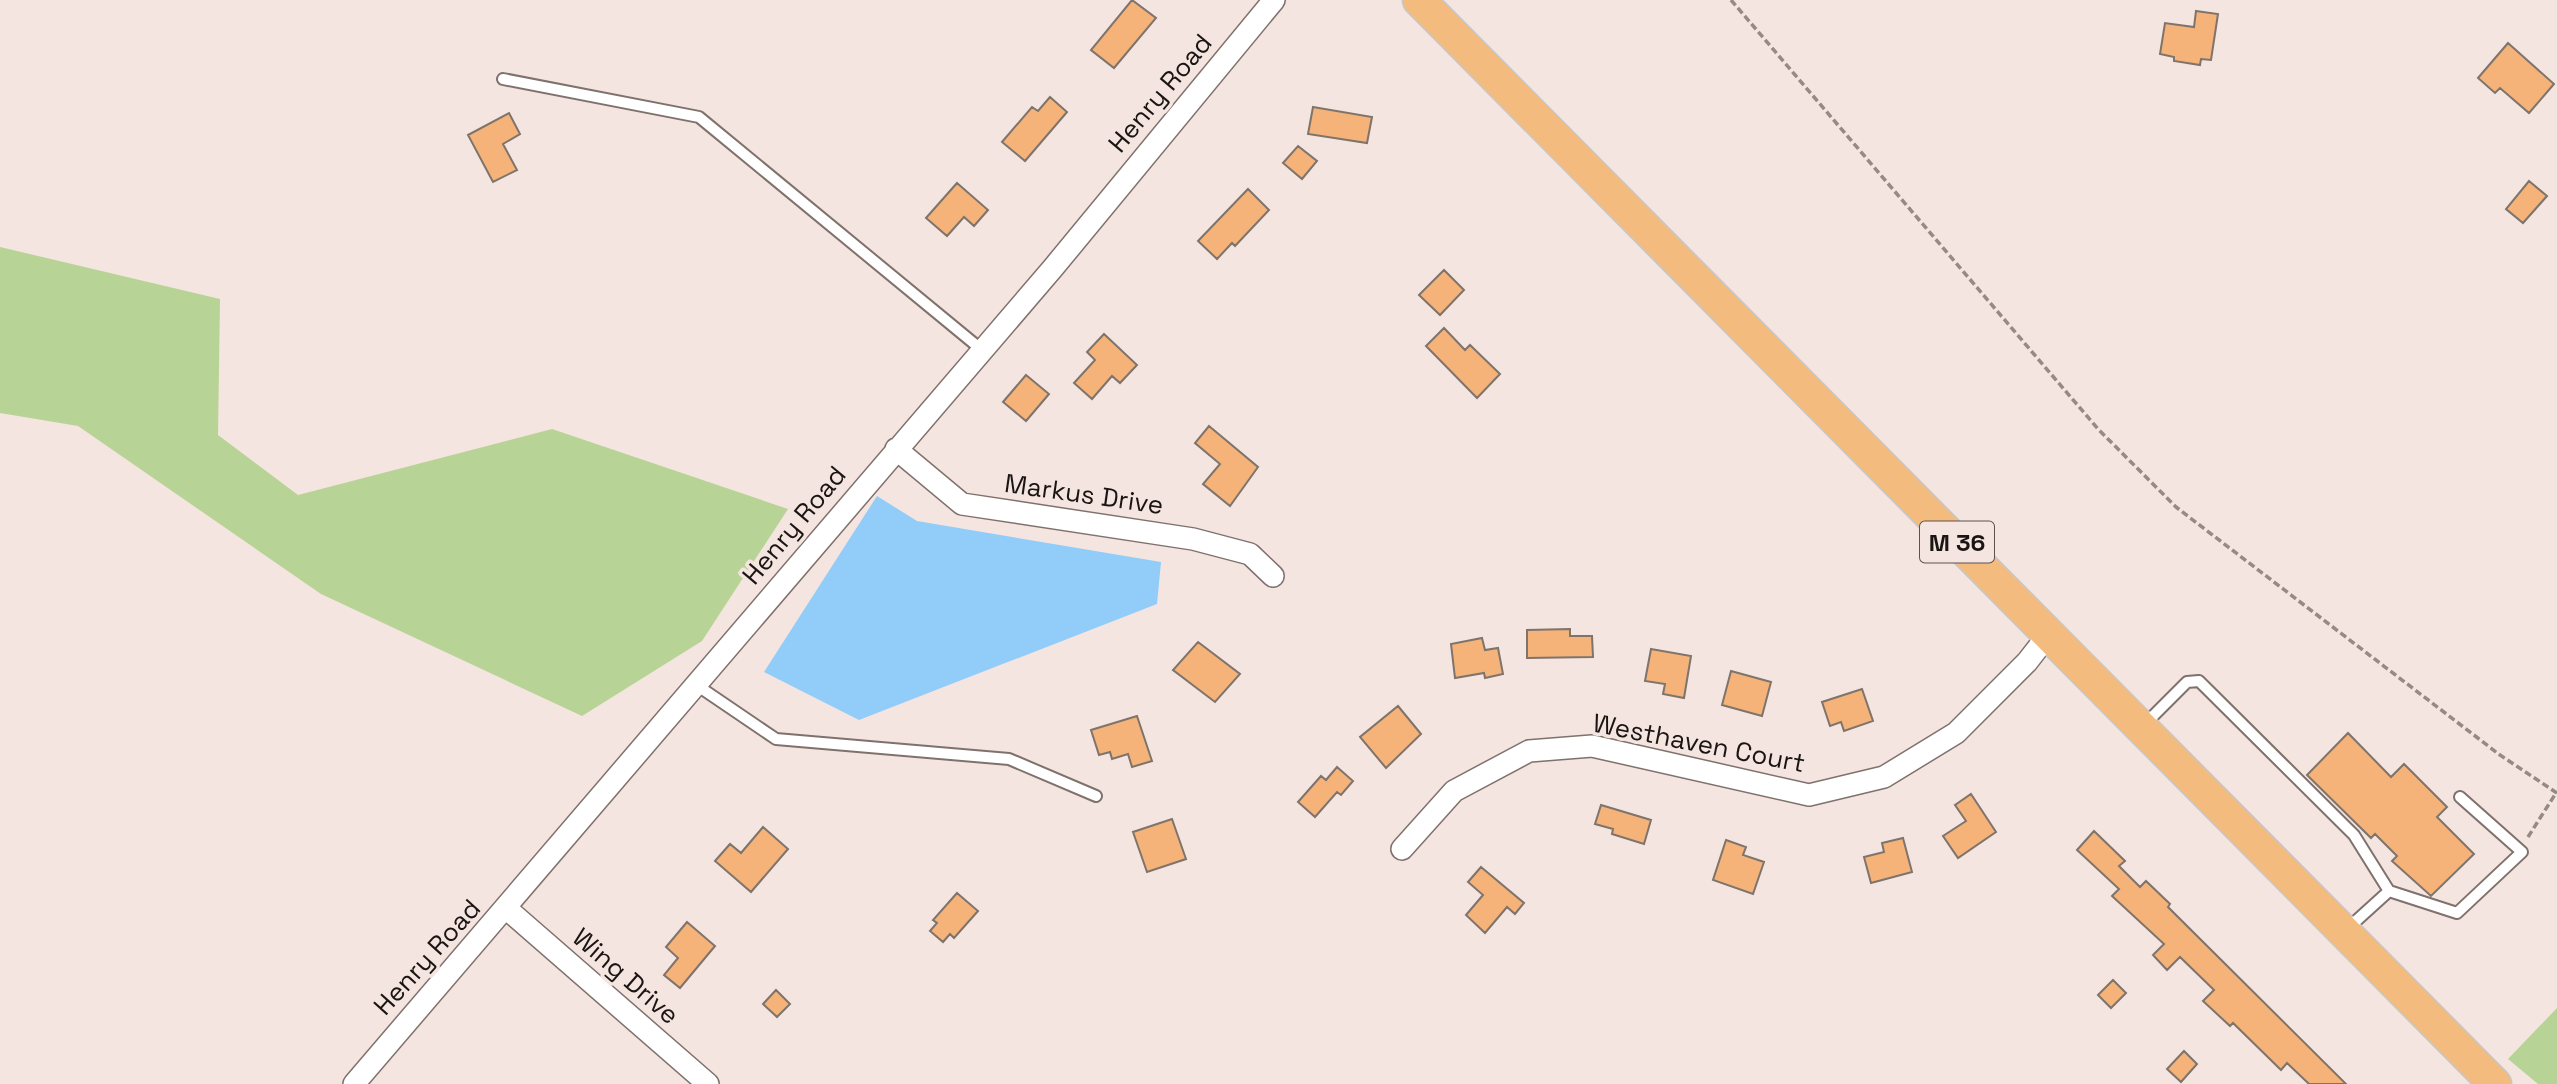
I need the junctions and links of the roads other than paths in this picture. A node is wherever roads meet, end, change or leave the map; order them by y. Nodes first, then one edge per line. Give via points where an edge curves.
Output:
1 (1274, 0) edge
2 (1419, 0) edge
3 (503, 79) dead end
4 (982, 350) junction
5 (896, 449) junction
6 (1273, 576) dead end
7 (2048, 635) junction
8 (695, 684) junction
9 (2141, 728) junction
10 (1096, 796) dead end
11 (2460, 797) dead end
12 (1402, 849) dead end
13 (2389, 891) junction
14 (507, 909) junction
15 (2344, 932) junction
16 (354, 1084) edge
17 (708, 1084) edge
18 (2495, 1084) edge

1 - 4 street, Henry Road
2 - 7 main road, M 36
3 - 4 lane via 699,117
4 - 5 street, Henry Road
5 - 6 street, Markus Drive via 962,504 1193,539 1250,554
5 - 8 street, Henry Road
7 - 9 main road, M 36
7 - 12 street, Westhaven Court via 1956,733 1884,777 1810,795 1592,746 1529,751 1454,790
8 - 10 lane via 776,739 1009,760
8 - 14 street, Henry Road
9 - 13 lane via 2187,682 2199,681 2354,835
9 - 15 main road, M 36
11 - 13 lane via 2522,852 2457,913
13 - 15 lane
14 - 16 street, Henry Road
14 - 17 street, Wing Drive
15 - 18 main road, M 36

